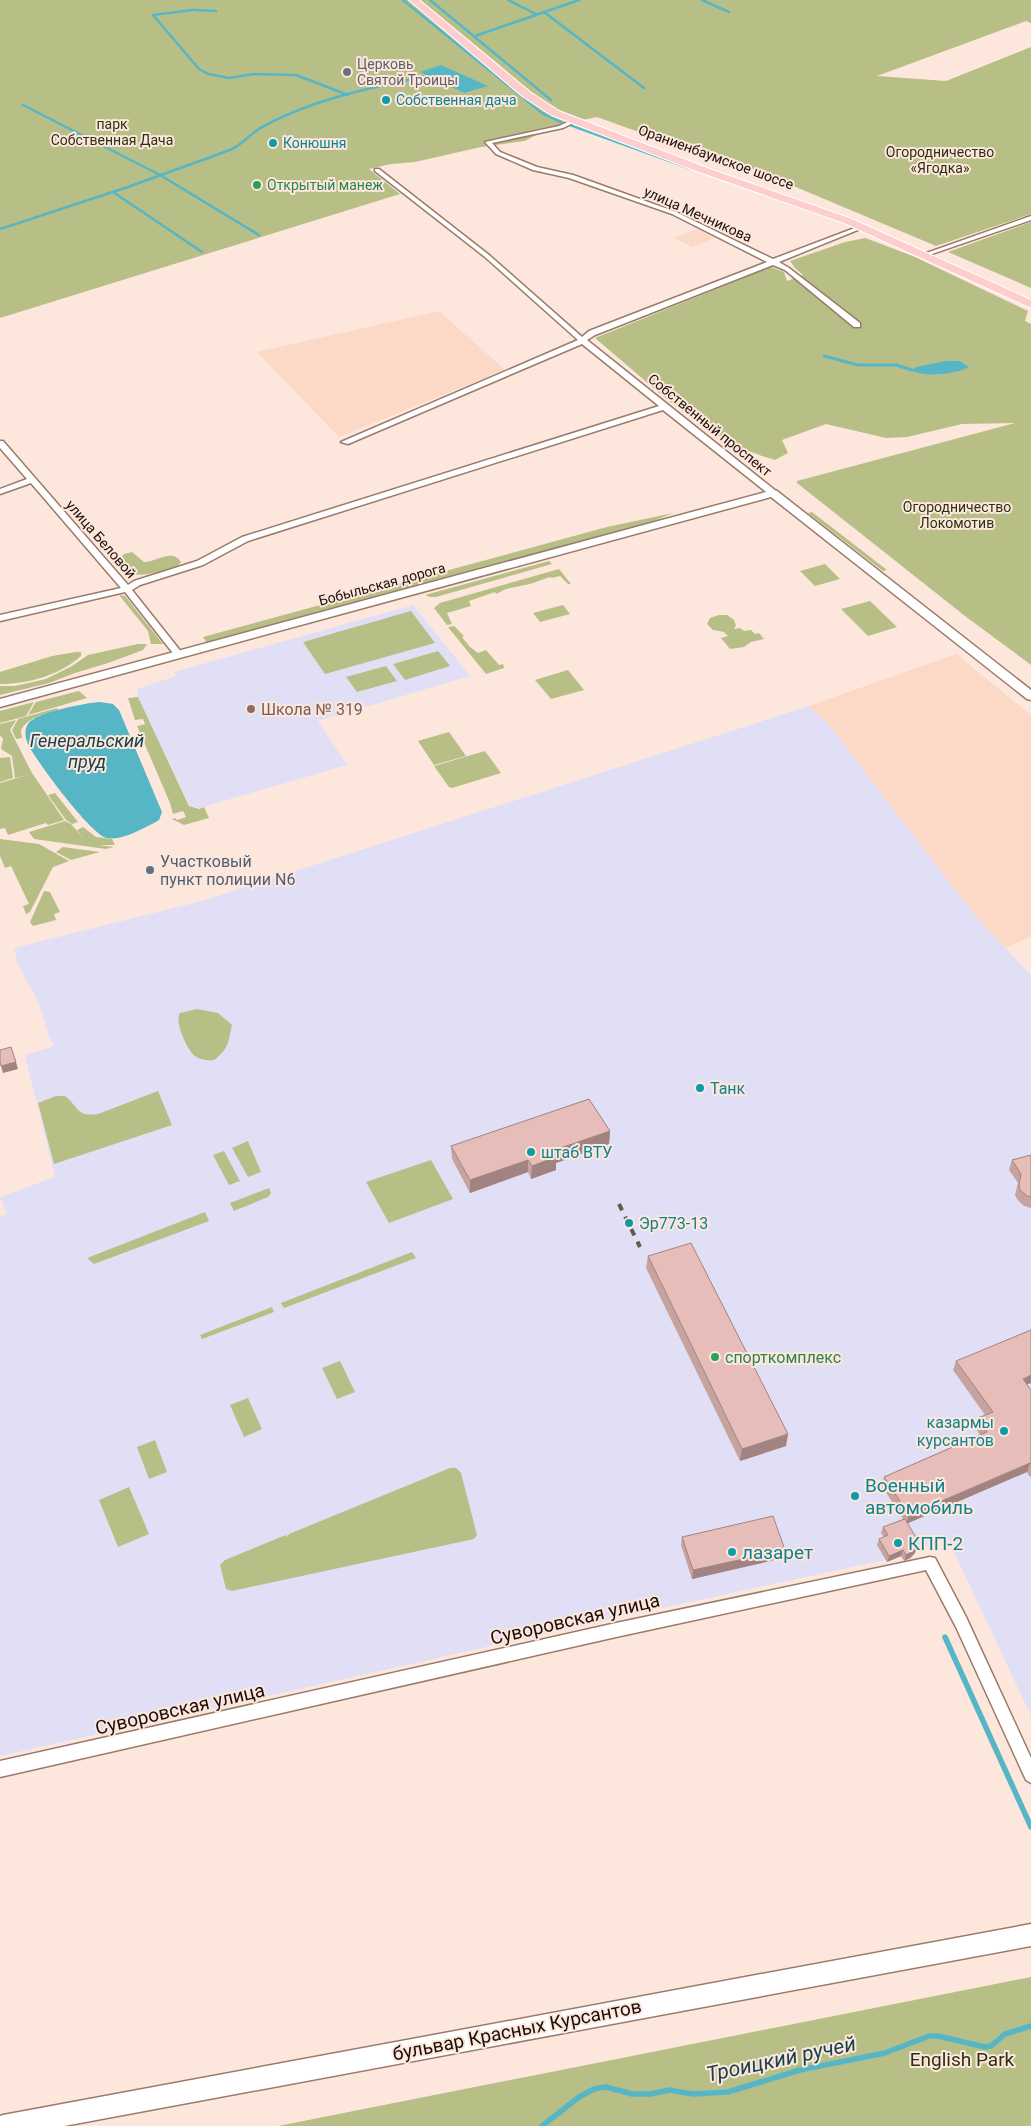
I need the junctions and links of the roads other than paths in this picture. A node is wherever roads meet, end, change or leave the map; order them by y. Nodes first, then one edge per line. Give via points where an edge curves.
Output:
1 (414, 0) edge
2 (574, 121) junction
3 (377, 170) dead end
4 (1031, 218) edge
5 (862, 226) junction
6 (924, 255) junction
7 (774, 263) junction
8 (1031, 304) edge
9 (857, 325) dead end
10 (582, 340) junction
11 (664, 407) junction
12 (345, 442) dead end
13 (0, 443) edge
14 (32, 480) junction
15 (0, 492) edge
16 (773, 493) junction
17 (127, 590) junction
18 (0, 618) edge
19 (179, 655) junction
20 (1031, 696) edge
21 (0, 703) edge
22 (0, 1769) edge
23 (1031, 1774) edge
24 (1031, 1935) edge
25 (3, 2126) edge

1 - 2 main road, Ораниенбаумское шоссе via 542,106
2 - 5 main road, Ораниенбаумское шоссе
2 - 7 street, улица Мечникова via 488,142 498,153 514,161 571,176 674,213
3 - 10 street, Собственный проспект via 487,256
4 - 6 street
5 - 6 main road, Ораниенбаумское шоссе
5 - 7 street
6 - 8 main road, Ораниенбаумское шоссе
7 - 9 street, улица Мечникова via 787,269
7 - 10 street via 592,333
10 - 11 street, Собственный проспект
10 - 12 street via 568,349
11 - 16 street, Собственный проспект
11 - 17 street via 245,539 212,558 137,583
13 - 14 street, улица Беловой
14 - 15 street
14 - 17 street, улица Беловой
16 - 19 street, Бобыльская дорога
16 - 20 street, Собственный проспект
17 - 18 street
17 - 19 street, улица Беловой
19 - 21 street, Бобыльская дорога
22 - 23 street, Суворовская улица via 930,1563
24 - 25 street, бульвар Красных Курсантов

